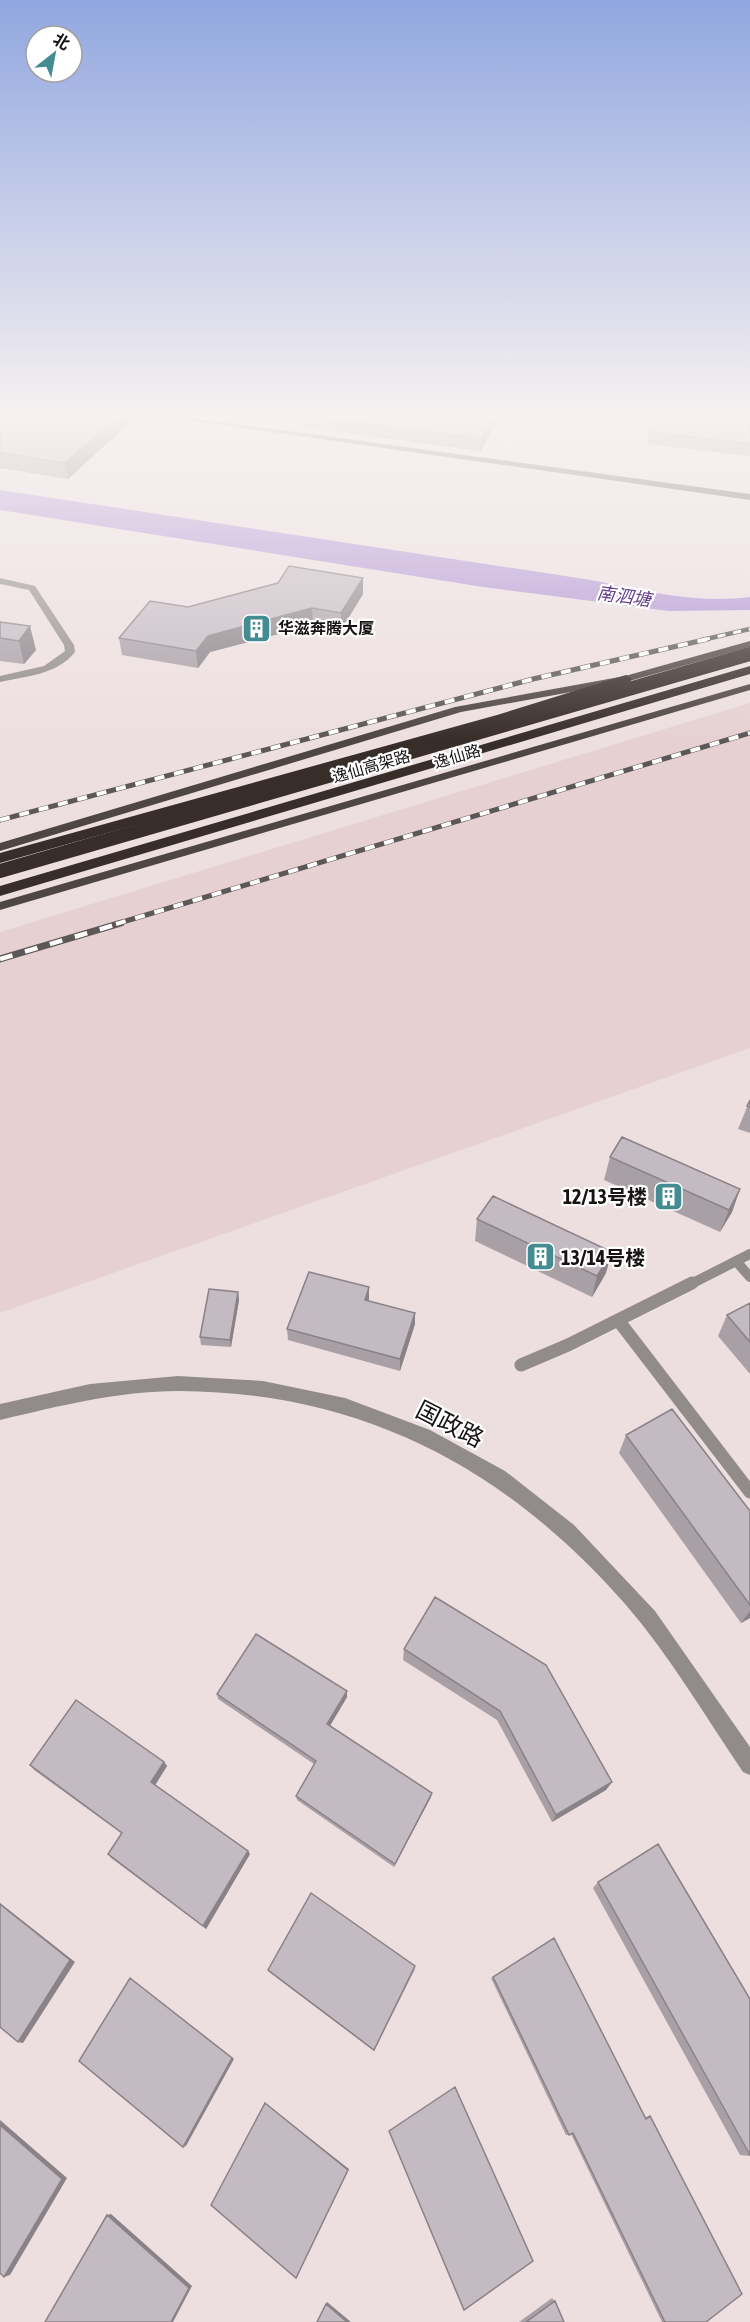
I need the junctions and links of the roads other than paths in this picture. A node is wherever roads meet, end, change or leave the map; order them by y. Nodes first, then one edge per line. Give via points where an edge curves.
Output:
1 (0, 581) edge
2 (750, 644) edge
3 (750, 654) edge
4 (750, 670) edge
5 (0, 679) edge
6 (626, 679) junction
7 (750, 687) edge
8 (0, 847) edge
9 (0, 858) edge
10 (0, 872) edge
11 (0, 891) edge
12 (0, 906) edge
13 (750, 1254) edge
14 (736, 1261) junction
15 (750, 1277) edge
16 (618, 1320) junction
17 (520, 1365) dead end
18 (0, 1412) edge
19 (750, 1492) edge
20 (750, 1765) edge

1 - 5 street via 32,588 70,652 50,667
2 - 6 main road, 逸仙路
3 - 10 highway, 逸仙高架路, bridge
4 - 11 highway, 逸仙高架路
6 - 8 main road, 逸仙路 via 459,709
6 - 9 highway via 502,718
6 - 10 main road, 逸仙路 via 518,726
7 - 12 main road, 逸仙路
13 - 14 lane
14 - 15 lane
14 - 16 lane
16 - 17 lane
16 - 19 lane
18 - 20 street, 国政路 via 96,1389 205,1382 320,1398 377,1415 432,1438 534,1503 583,1546 632,1598

